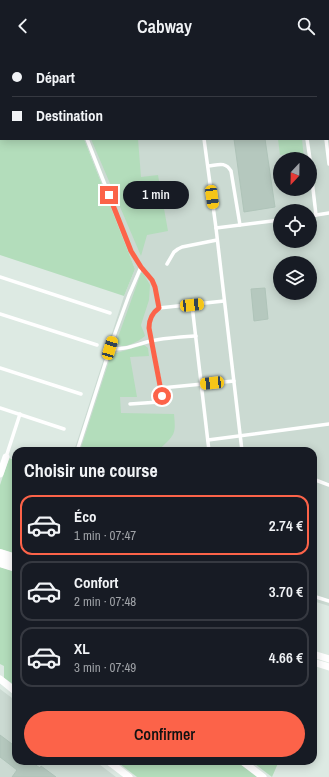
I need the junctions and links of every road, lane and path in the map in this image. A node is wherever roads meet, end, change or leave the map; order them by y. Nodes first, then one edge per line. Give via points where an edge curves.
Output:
1 (86, 140) edge
2 (204, 140) edge
3 (307, 140) edge
4 (326, 140) edge
5 (309, 152) edge
6 (329, 164) edge
7 (208, 166) junction
8 (329, 213) edge
9 (317, 215) edge
10 (273, 221) edge
11 (240, 225) junction
12 (216, 228) junction
13 (217, 240) junction
14 (167, 264) dead end
15 (141, 267) junction
16 (0, 277) edge
17 (224, 301) junction
18 (192, 305) junction
19 (159, 308) junction
20 (110, 313) dead end
21 (0, 314) edge
22 (196, 336) junction
23 (152, 341) junction
24 (97, 345) dead end
25 (110, 348) junction
26 (0, 368) edge
27 (234, 381) junction
28 (201, 384) junction
29 (161, 388) junction
30 (81, 394) dead end
31 (130, 404) dead end
32 (0, 408) edge
33 (20, 414) junction
34 (329, 424) edge
35 (64, 429) dead end
36 (240, 435) junction
37 (208, 440) junction
38 (78, 447) edge
39 (209, 447) edge
40 (242, 447) edge
41 (6, 458) joint
42 (0, 474) edge
43 (317, 480) edge
44 (329, 485) edge
45 (0, 554) edge
46 (12, 558) edge
47 (0, 562) edge
48 (12, 566) edge
49 (317, 597) edge
50 (329, 601) edge
51 (317, 655) edge
52 (329, 659) edge
53 (317, 663) edge
54 (329, 667) edge
55 (0, 680) edge
56 (12, 689) edge
57 (113, 765) edge
58 (247, 765) edge
59 (129, 777) edge
60 (263, 777) edge

1 - 15 lane via 131,251
2 - 7 lane
3 - 5 lane
4 - 6 lane
7 - 11 lane via 225,164 231,171
7 - 12 lane
8 - 9 lane
10 - 11 lane
11 - 12 lane
12 - 13 lane
13 - 14 lane via 182,247
13 - 17 lane
15 - 19 lane via 152,280
15 - 25 lane
16 - 20 lane
17 - 18 lane
17 - 27 lane
18 - 19 lane
18 - 22 lane
19 - 23 lane via 149,323
21 - 24 lane
22 - 23 lane
22 - 28 lane
23 - 25 lane via 117,349
23 - 29 lane
25 - 38 lane
26 - 30 lane
27 - 28 lane
27 - 36 lane
28 - 29 lane
28 - 37 lane
29 - 31 lane via 162,396 159,402
32 - 33 lane
33 - 35 lane
33 - 41 lane
34 - 36 lane
36 - 37 lane
36 - 40 lane
37 - 39 lane
41 - 42 street
43 - 44 lane
45 - 46 main road
47 - 48 main road
49 - 50 lane
51 - 52 street
53 - 54 street
55 - 56 street
57 - 59 street
58 - 60 street

